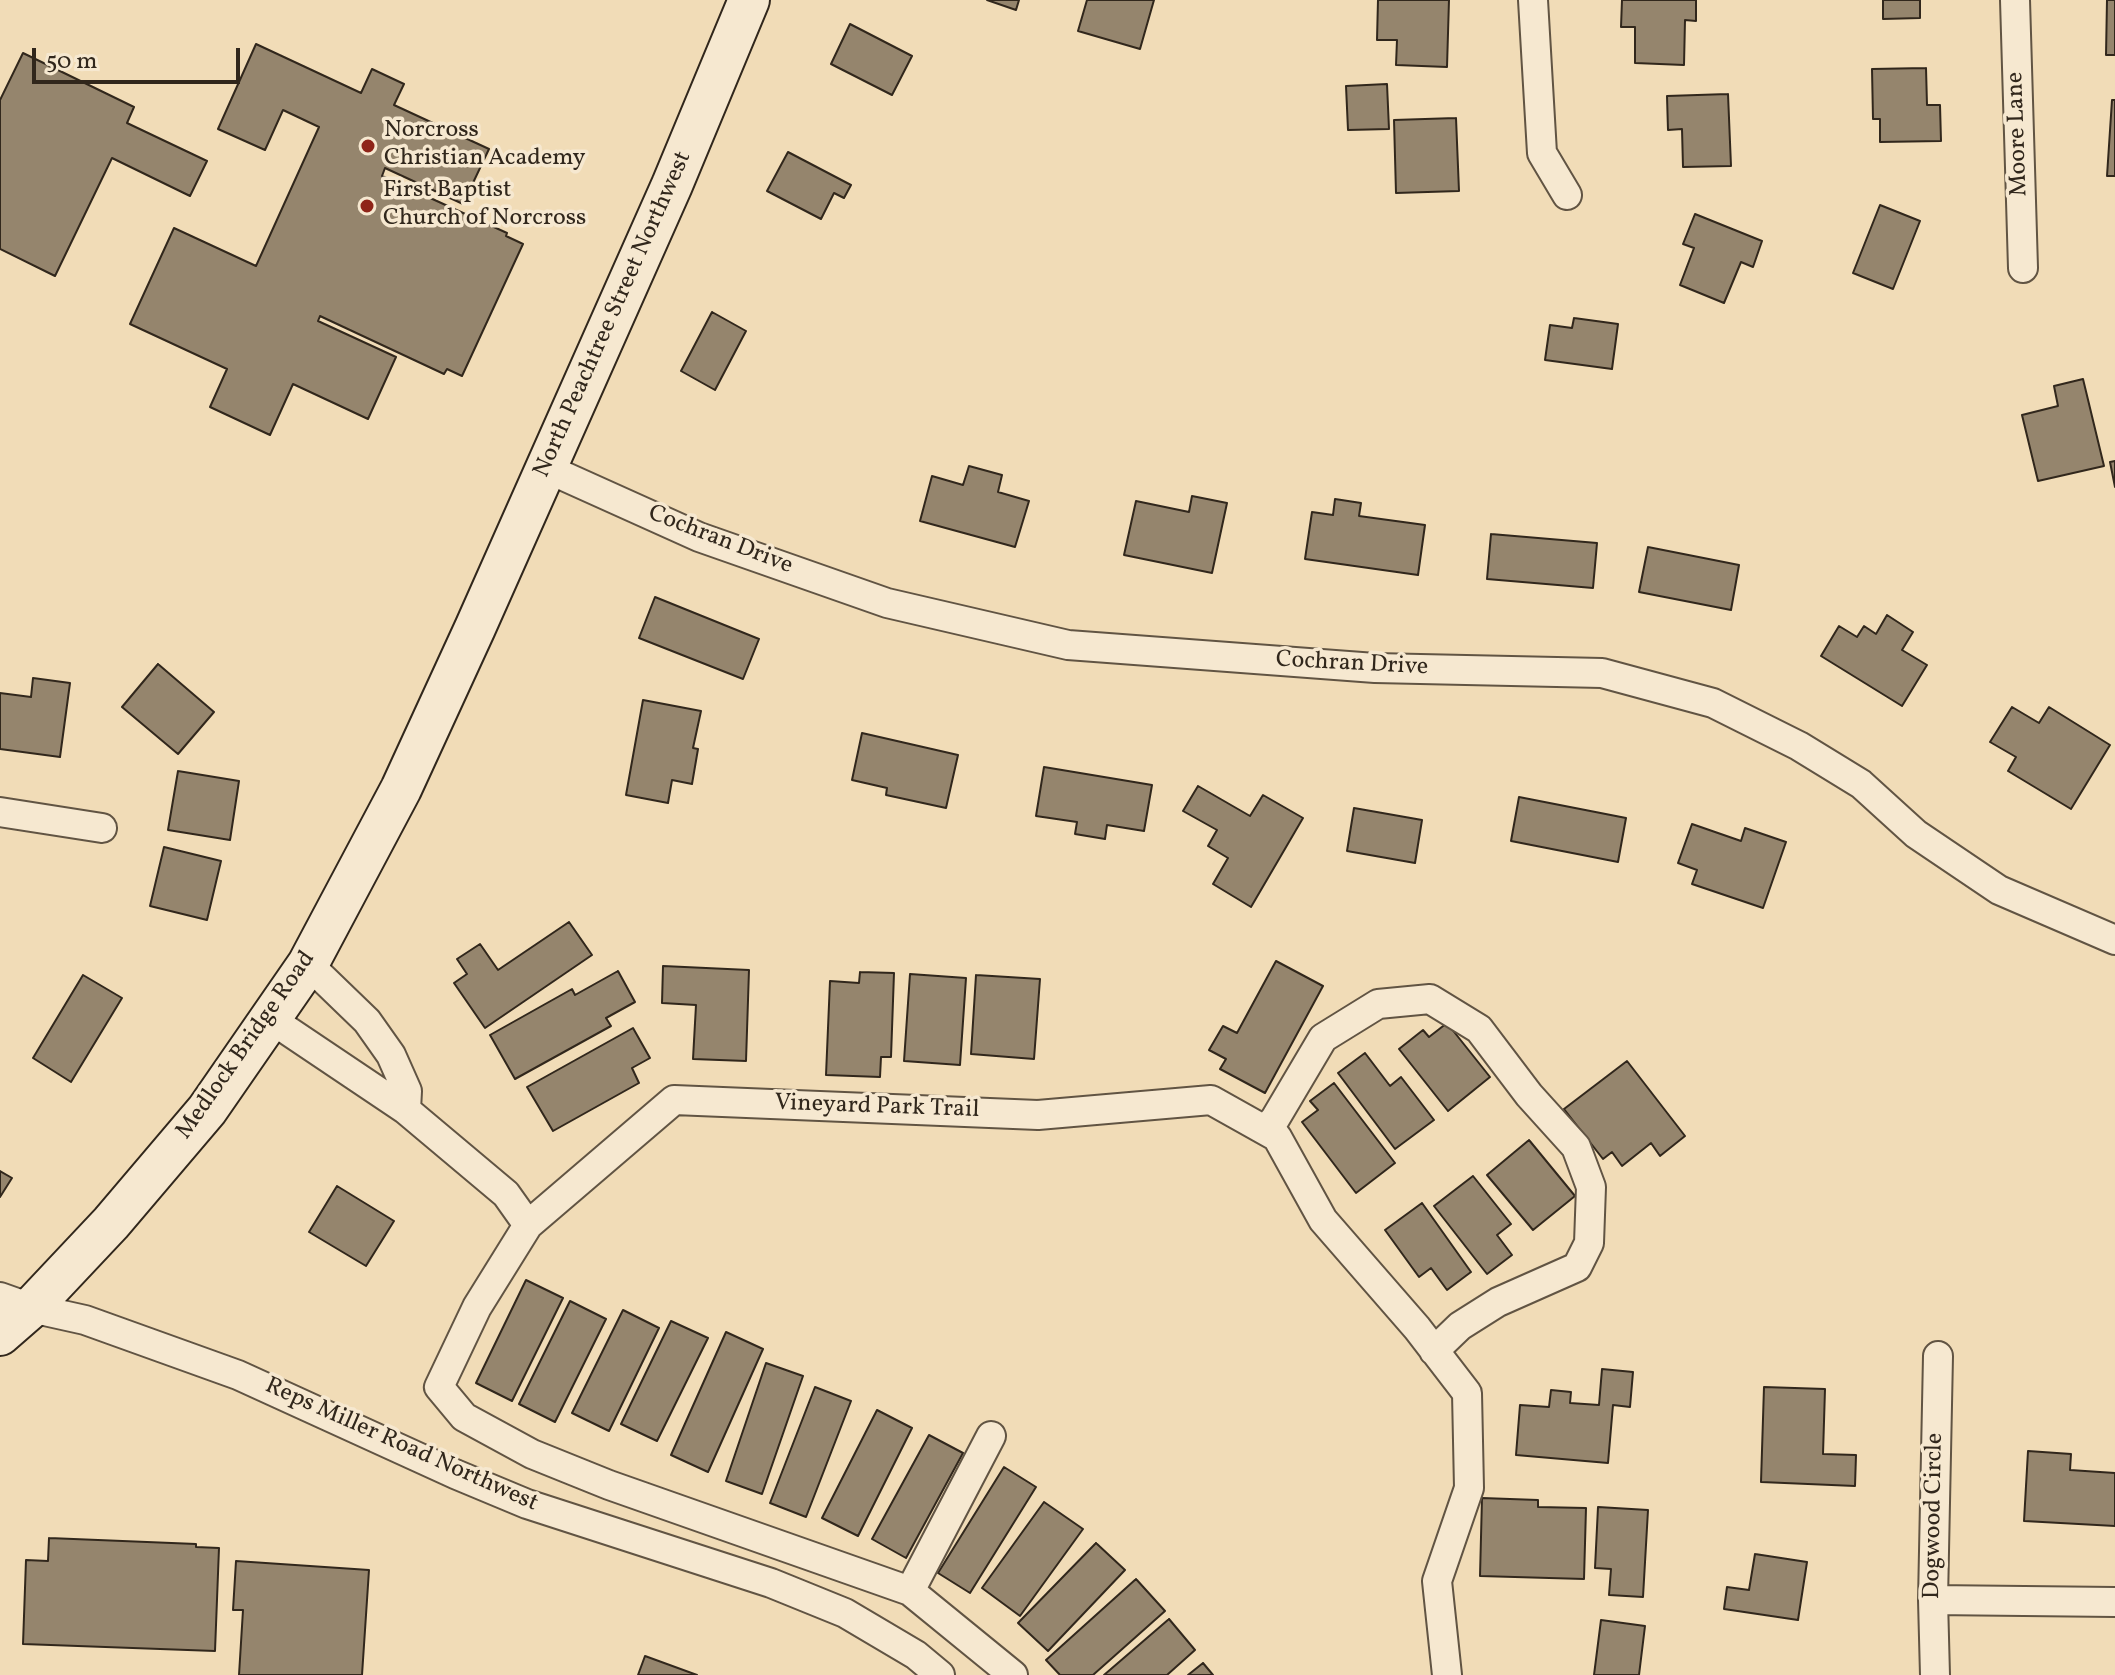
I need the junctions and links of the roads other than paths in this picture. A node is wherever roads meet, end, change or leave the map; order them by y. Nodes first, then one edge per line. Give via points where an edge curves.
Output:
1 (749, 0) edge
2 (1533, 0) edge
3 (2015, 0) edge
4 (1567, 195) dead end
5 (2023, 268) dead end
6 (548, 469) junction
7 (475, 628) joint
8 (0, 812) edge
9 (102, 828) dead end
10 (2115, 940) edge
11 (308, 964) junction
12 (272, 1020) junction
13 (406, 1110) junction
14 (1265, 1130) junction
15 (528, 1225) junction
16 (15, 1302) edge
17 (0, 1335) edge
18 (1434, 1351) junction
19 (1938, 1356) dead end
20 (991, 1436) dead end
21 (910, 1591) junction
22 (1933, 1600) junction
23 (2115, 1602) edge
24 (940, 1675) edge
25 (1013, 1675) edge
26 (1447, 1675) edge
27 (1935, 1675) edge

1 - 6 street, North Peachtree Street Northwest
2 - 4 street via 1542,153
3 - 5 street, Moore Lane
6 - 7 street, North Peachtree Street Northwest
6 - 10 street, Cochran Drive via 699,537 887,603 1068,645 1375,668 1602,673 1713,703 1861,784 1916,834 1999,890
7 - 11 street, Medlock Bridge Road via 401,789
8 - 9 street
11 - 12 street, Medlock Bridge Road
11 - 13 street via 367,1021 391,1055 407,1091
12 - 13 street
12 - 16 street, Medlock Bridge Road via 207,1110 111,1223
13 - 15 street via 506,1194
14 - 15 street, Vineyard Park Trail via 1211,1100 1038,1115 674,1100
14 - 18 street, Vineyard Park Trail via 1277,1137 1323,1220
14 - 18 street via 1323,1038 1378,1004 1430,999 1479,1029 1576,1147 1591,1187 1589,1243 1577,1267 1498,1302 1460,1326
15 - 21 street, Vineyard Park Trail via 477,1307 439,1387 464,1417 532,1454 609,1485
16 - 17 street, Medlock Bridge Road
16 - 24 street, Reps Miller Road Northwest via 85,1320 238,1375 527,1504 771,1583 845,1613
18 - 26 street, Vineyard Park Trail via 1467,1393 1469,1488 1437,1581
19 - 22 street, Dogwood Circle
20 - 21 street
21 - 25 street, Vineyard Park Trail
22 - 23 street
22 - 27 street, Dogwood Circle

